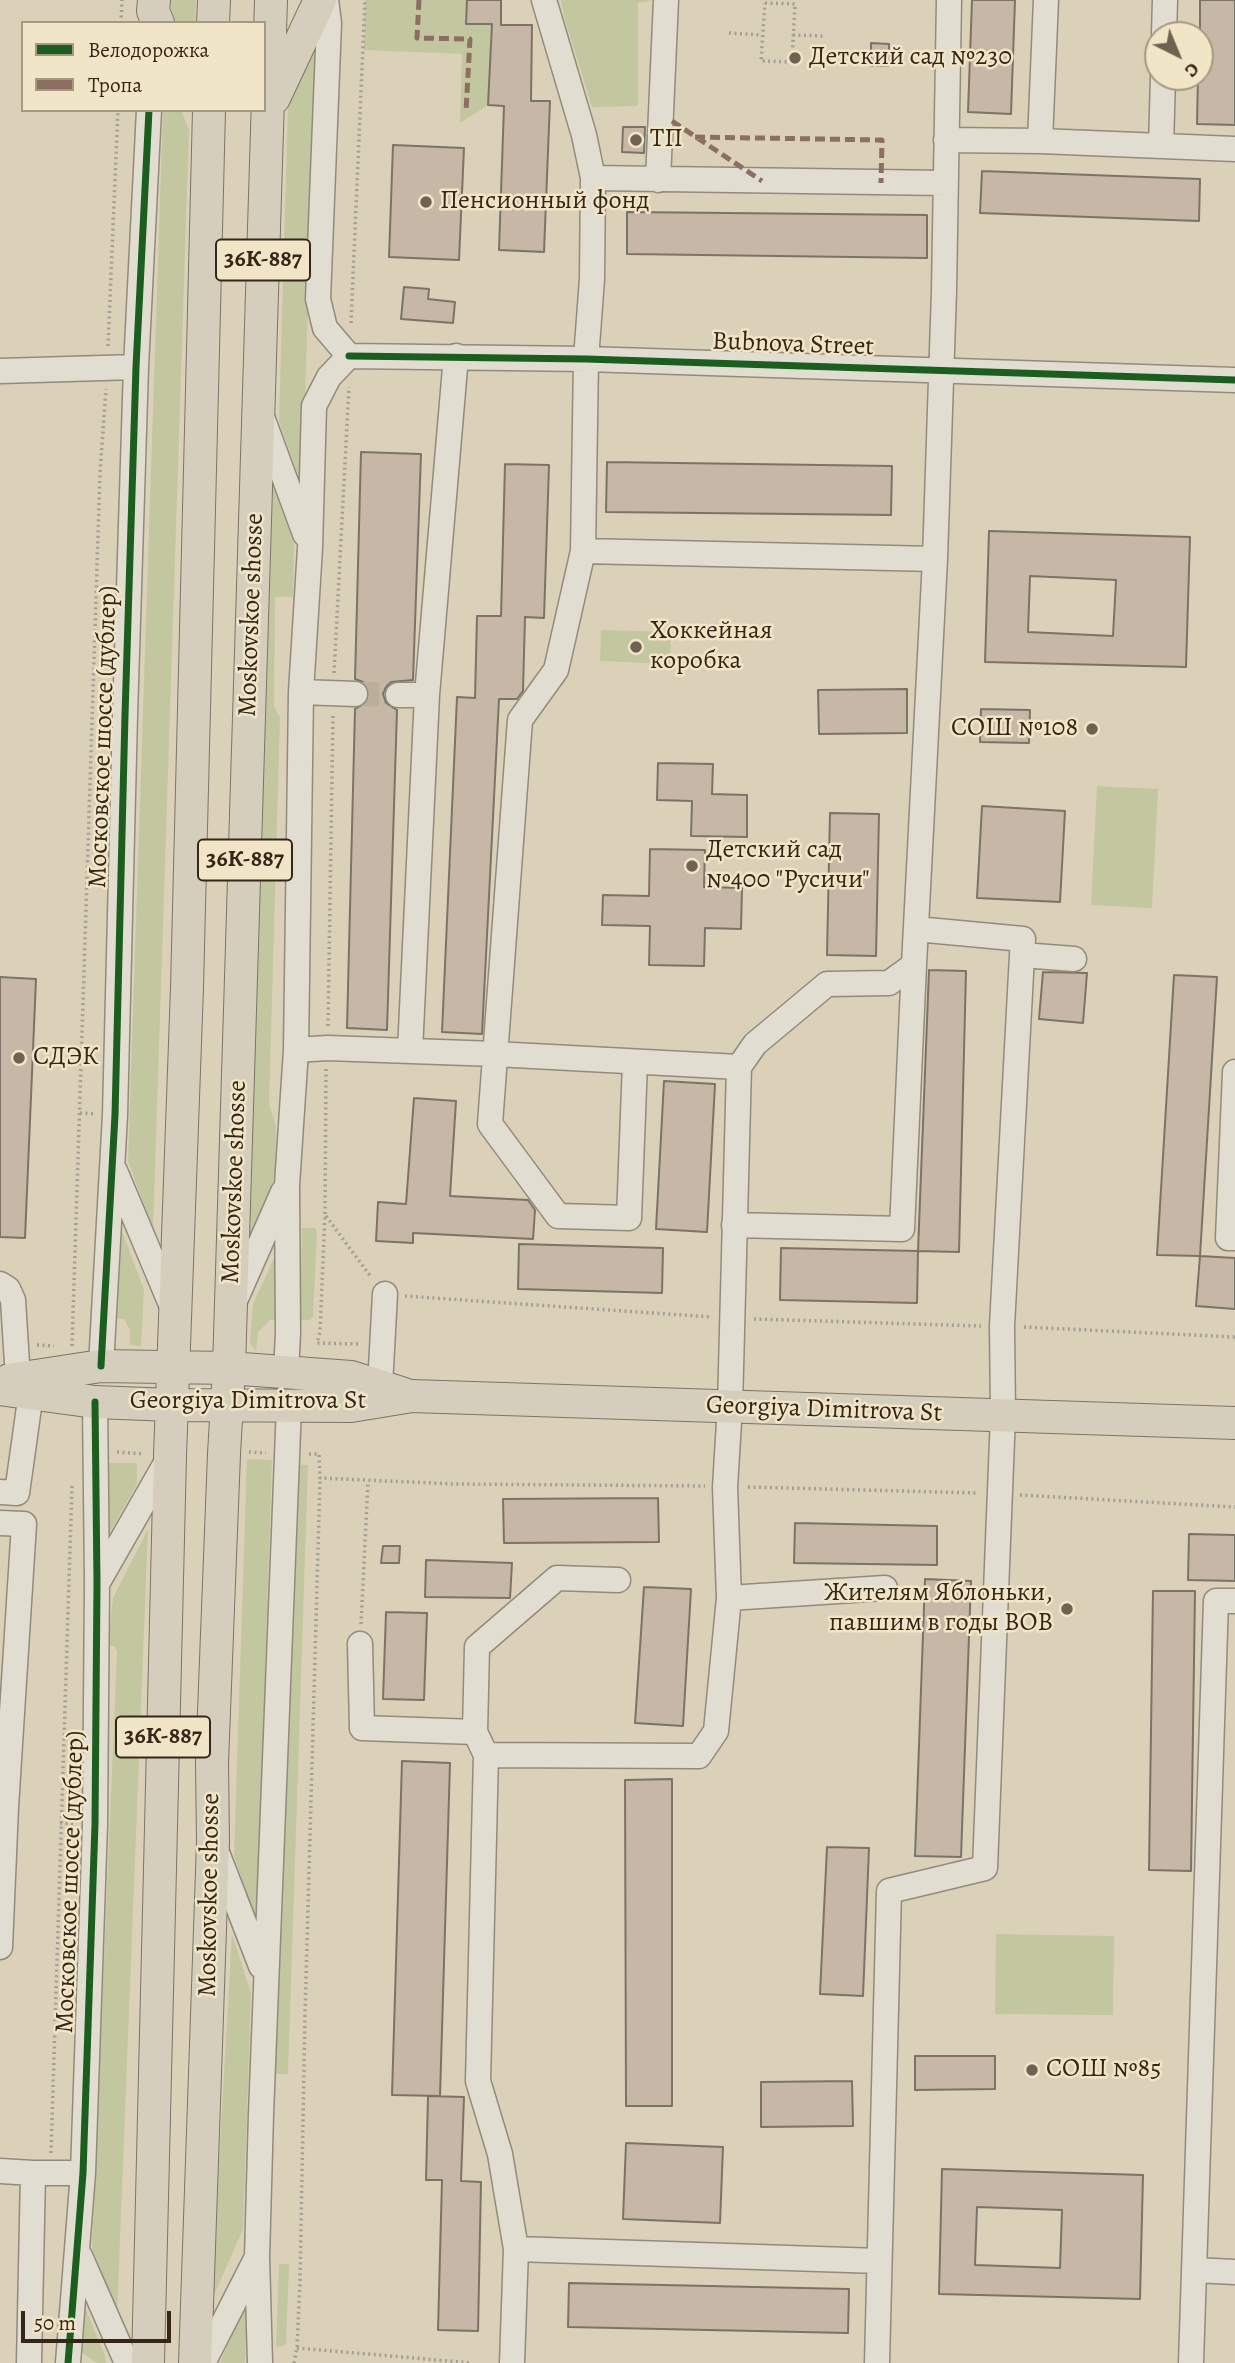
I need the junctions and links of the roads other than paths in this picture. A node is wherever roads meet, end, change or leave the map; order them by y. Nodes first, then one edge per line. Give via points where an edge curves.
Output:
1 (214, 0) edge
2 (271, 0) edge
3 (320, 0) edge
4 (326, 0) edge
5 (544, 0) edge
6 (666, 0) edge
7 (949, 0) edge
8 (1046, 0) edge
9 (1165, 0) edge
10 (213, 21) edge
11 (1164, 21) edge
12 (1163, 91) edge
13 (149, 112) edge
14 (268, 112) junction
15 (205, 119) edge
16 (946, 140) junction
17 (1040, 141) junction
18 (1161, 146) junction
19 (1235, 149) edge
20 (593, 178) junction
21 (658, 180) junction
22 (945, 183) junction
23 (349, 356) junction
24 (456, 356) junction
25 (586, 359) junction
26 (136, 368) junction
27 (0, 371) edge
28 (940, 371) junction
29 (1235, 380) edge
30 (259, 408) junction
31 (310, 548) junction
32 (583, 551) junction
33 (935, 559) junction
34 (301, 692) junction
35 (344, 694) tunnel mouth
36 (398, 695) tunnel mouth
37 (427, 695) junction
38 (915, 929) junction
39 (1022, 955) junction
40 (1074, 959) dead end
41 (914, 965) junction
42 (296, 1050) junction
43 (410, 1051) junction
44 (495, 1054) junction
45 (635, 1062) junction
46 (739, 1067) junction
47 (1235, 1072) edge
48 (113, 1167) junction
49 (286, 1185) junction
50 (733, 1225) junction
51 (1235, 1238) edge
52 (0, 1284) edge
53 (385, 1294) road end
54 (230, 1312) junction
55 (175, 1315) junction
56 (101, 1366) junction
57 (173, 1367) junction
58 (229, 1368) junction
59 (286, 1372) junction
60 (12, 1385) edge
61 (380, 1386) junction
62 (412, 1396) junction
63 (95, 1402) junction
64 (172, 1405) junction
65 (227, 1406) junction
66 (289, 1406) junction
67 (730, 1406) junction
68 (1003, 1415) junction
69 (1235, 1423) edge
70 (170, 1456) junction
71 (0, 1492) edge
72 (0, 1523) edge
73 (618, 1580) dead end
74 (97, 1583) junction
75 (885, 1588) dead end
76 (729, 1598) junction
77 (1235, 1601) edge
78 (360, 1644) road end
79 (475, 1732) junction
80 (486, 1755) junction
81 (213, 1842) junction
82 (0, 1947) edge
83 (265, 1976) junction
84 (0, 2171) edge
85 (41, 2173) junction
86 (83, 2173) junction
87 (516, 2249) junction
88 (78, 2252) junction
89 (257, 2257) junction
90 (879, 2261) junction
91 (1195, 2270) junction
92 (1235, 2272) edge
93 (29, 2363) edge
94 (68, 2363) edge
95 (127, 2363) edge
96 (148, 2363) edge
97 (195, 2363) edge
98 (203, 2363) edge
99 (260, 2363) edge
100 (512, 2363) edge
101 (877, 2363) edge
102 (1191, 2363) edge

1 - 10 main road
2 - 14 main road, Moskovskoe shosse / 36К-887
3 - 14 main road
4 - 23 street via 329,23 318,299 325,328
5 - 20 street
6 - 21 street
7 - 16 street
8 - 17 street
9 - 11 street
12 - 18 street
13 - 26 street, Московское шоссе (дублер)
14 - 30 main road, Moskovskoe shosse / 36К-887
15 - 55 main road, Moskovskoe shosse / 36К-887 via 187,988
16 - 17 street
16 - 22 street
17 - 18 street
18 - 19 street
20 - 21 street
20 - 25 street
21 - 22 street
22 - 28 street
23 - 24 street, Bubnova Street
23 - 31 street via 329,377 314,406
24 - 25 street, Bubnova Street
24 - 37 street
25 - 28 street, Bubnova Street
25 - 32 street
26 - 27 street
26 - 48 street, Московское шоссе (дублер)
28 - 29 street, Bubnova Street
28 - 33 street
30 - 31 street
30 - 54 main road, Moskovskoe shosse / 36К-887
31 - 34 street
32 - 33 street
32 - 44 street via 556,670 520,720
33 - 38 street
34 - 35 street
34 - 42 street
36 - 37 street
37 - 43 street
38 - 39 street via 1023,939
38 - 41 street
39 - 40 street
39 - 68 street via 1002,1326
41 - 46 street via 889,983 827,984 755,1044
41 - 50 street via 902,1229
42 - 43 street
42 - 49 street
43 - 44 street
44 - 45 street
44 - 45 street via 490,1124 558,1216 629,1218
45 - 46 street
46 - 50 street
47 - 51 street via 1228,1238
48 - 55 street
48 - 56 street, Московское шоссе (дублер)
49 - 54 street
49 - 59 street
50 - 67 street
52 - 60 street via 13,1300 16,1345
53 - 61 street
54 - 58 main road, Moskovskoe shosse / 36К-887
55 - 57 main road, Moskovskoe shosse / 36К-887
56 - 57 main road, Georgiya Dimitrova St
56 - 60 main road, Georgiya Dimitrova St
57 - 58 main road, Georgiya Dimitrova St
57 - 64 main road, Moskovskoe shosse / 36К-887
58 - 59 main road, Georgiya Dimitrova St
58 - 65 main road, Moskovskoe shosse / 36К-887
59 - 61 main road, Georgiya Dimitrova St via 351,1377
60 - 63 main road, Georgiya Dimitrova St
60 - 71 street via 16,1493
61 - 62 main road, Georgiya Dimitrova St
62 - 66 main road, Georgiya Dimitrova St via 351,1406
62 - 67 main road, Georgiya Dimitrova St
63 - 64 main road, Georgiya Dimitrova St
63 - 74 street, Московское шоссе (дублер)
64 - 65 main road, Georgiya Dimitrova St
64 - 70 main road, Moskovskoe shosse / 36К-887
65 - 66 main road, Georgiya Dimitrova St
65 - 81 main road, Moskovskoe shosse / 36К-887 via 212,1750
66 - 83 street
67 - 68 main road, Georgiya Dimitrova St
67 - 76 street via 725,1487
68 - 69 main road, Georgiya Dimitrova St
68 - 90 street via 985,1868 889,1891
70 - 74 street
70 - 96 main road, Moskovskoe shosse / 36К-887
72 - 82 street via 24,1524
73 - 79 street via 557,1578 478,1647
74 - 86 street, Московское шоссе (дублер) via 95,1824
75 - 76 street
76 - 80 street via 716,1731 699,1756
77 - 91 street via 1216,1601
78 - 79 street via 362,1728
79 - 80 street
80 - 87 street via 478,2081 500,2154
81 - 83 street
81 - 97 main road, Moskovskoe shosse / 36К-887
83 - 89 street
84 - 85 street
85 - 86 street
85 - 93 street
86 - 88 street, Московское шоссе (дублер)
87 - 90 street
87 - 100 street
88 - 94 street, Московское шоссе (дублер)
88 - 95 street
89 - 98 street
89 - 99 street
90 - 101 street
91 - 92 street
91 - 102 street

